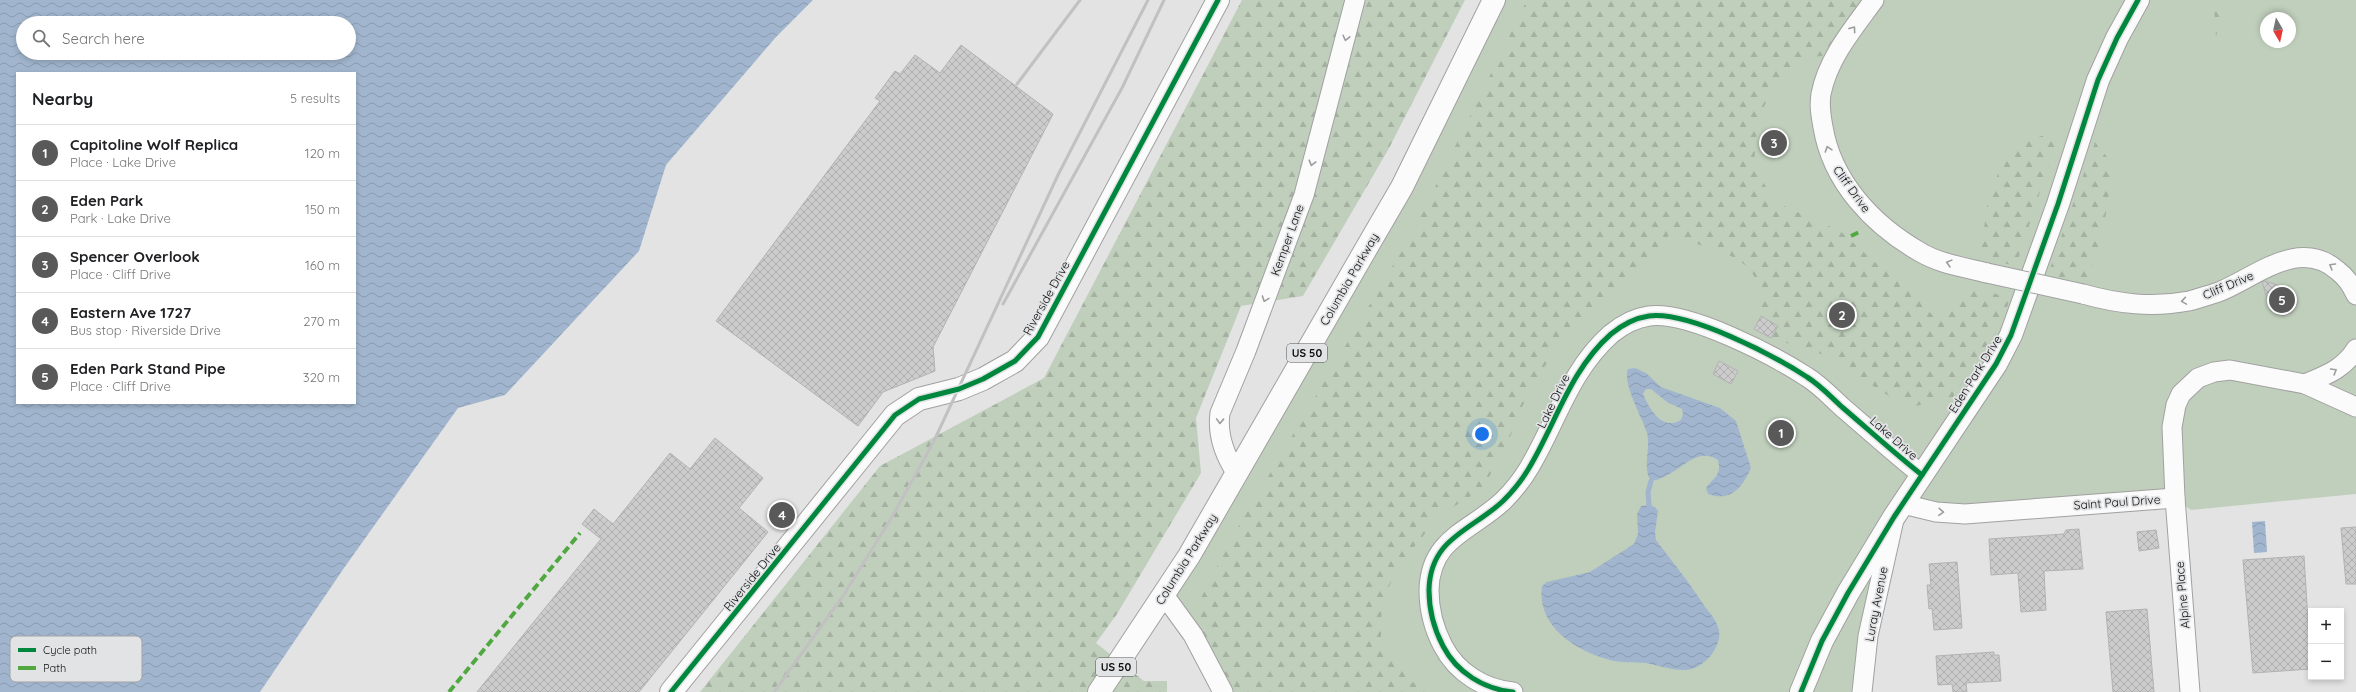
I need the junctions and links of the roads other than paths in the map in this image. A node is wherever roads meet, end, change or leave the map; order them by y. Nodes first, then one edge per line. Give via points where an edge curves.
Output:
1 (1218, 0) edge
2 (1355, 0) edge
3 (1494, 0) edge
4 (1874, 0) edge
5 (2138, 0) edge
6 (2356, 295) edge
7 (2356, 349) edge
8 (2305, 384) junction
9 (2349, 403) edge
10 (1237, 474) junction
11 (1922, 475) junction
12 (2174, 498) junction
13 (1898, 510) junction
14 (1164, 595) junction
15 (671, 692) edge
16 (1099, 692) edge
17 (1223, 692) edge
18 (1513, 692) edge
19 (1802, 692) edge
20 (1862, 692) edge
21 (2190, 692) edge

1 - 15 main road, Riverside Drive via 1038,337 1016,361 959,389 919,399 895,415
2 -> 10 street, Kemper Lane via 1304,195 1220,413 1218,424 1226,456
3 - 10 main road, Columbia Parkway / US 50 via 1402,187
6 -> 4 street, Cliff Drive, bridge via 2345,277 2333,266 2310,258 2294,258 2274,264 2220,291 2189,300 2141,305 2110,302 1987,273 1944,262 1920,252 1864,209 1832,162 1825,141 1820,109 1821,94 1832,60
5 - 11 main road, Eden Park Drive via 2098,80 2058,204 2011,335 1996,364
8 -> 7 street via 2335,372 2351,358
8 - 9 street, Saint Paul Drive
8 - 12 street, Saint Paul Drive via 2230,370 2198,378 2188,386 2176,405 2172,418
10 - 14 main road, Columbia Parkway / US 50
11 - 13 main road, Eden Park Drive
11 - 18 street, Lake Drive via 1808,377 1757,350 1709,327 1664,316 1636,319 1624,325 1593,351 1581,369 1565,394 1551,429 1524,476 1502,502 1446,543 1434,561 1429,582 1432,617 1435,630 1448,657 1479,682 1498,690
13 -> 12 street, Saint Paul Drive via 1965,514
12 - 21 street, Alpine Place
13 - 19 main road, Eden Park Drive via 1826,634
13 - 20 street, Luray Avenue via 1868,636
14 - 16 main road, Columbia Parkway / US 50
14 - 17 street via 1193,635

